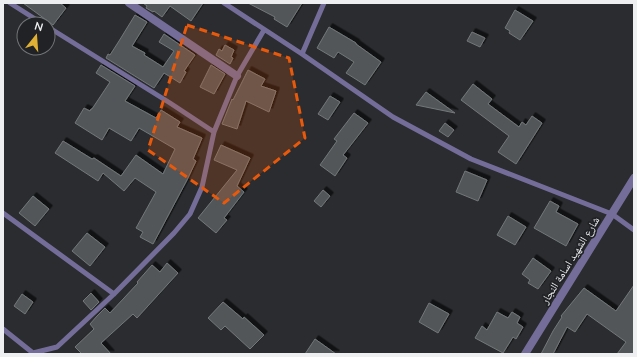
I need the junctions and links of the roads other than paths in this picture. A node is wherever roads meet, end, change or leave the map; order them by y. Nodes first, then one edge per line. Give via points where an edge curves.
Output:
1 (10, 3) edge
2 (129, 3) edge
3 (224, 3) edge
4 (324, 3) edge
5 (30, 16) edge
6 (264, 30) junction
7 (56, 32) edge
8 (302, 54) junction
9 (237, 76) junction
10 (214, 132) junction
11 (634, 178) edge
12 (3, 213) edge
13 (612, 214) junction
14 (634, 230) edge
15 (114, 294) junction
16 (3, 330) edge
17 (525, 354) edge

1 - 5 lane
2 - 9 street
3 - 6 lane
4 - 8 lane
6 - 8 lane
6 - 9 lane
7 - 10 lane
8 - 13 lane via 393,116 471,159
9 - 10 lane
10 - 15 lane via 202,187 190,214
11 - 13 street, شارع الشهيد اسامة النجار
12 - 15 lane
13 - 14 lane
13 - 17 street, شارع الشهيد اسامة النجار
15 - 16 lane via 57,347 33,353

